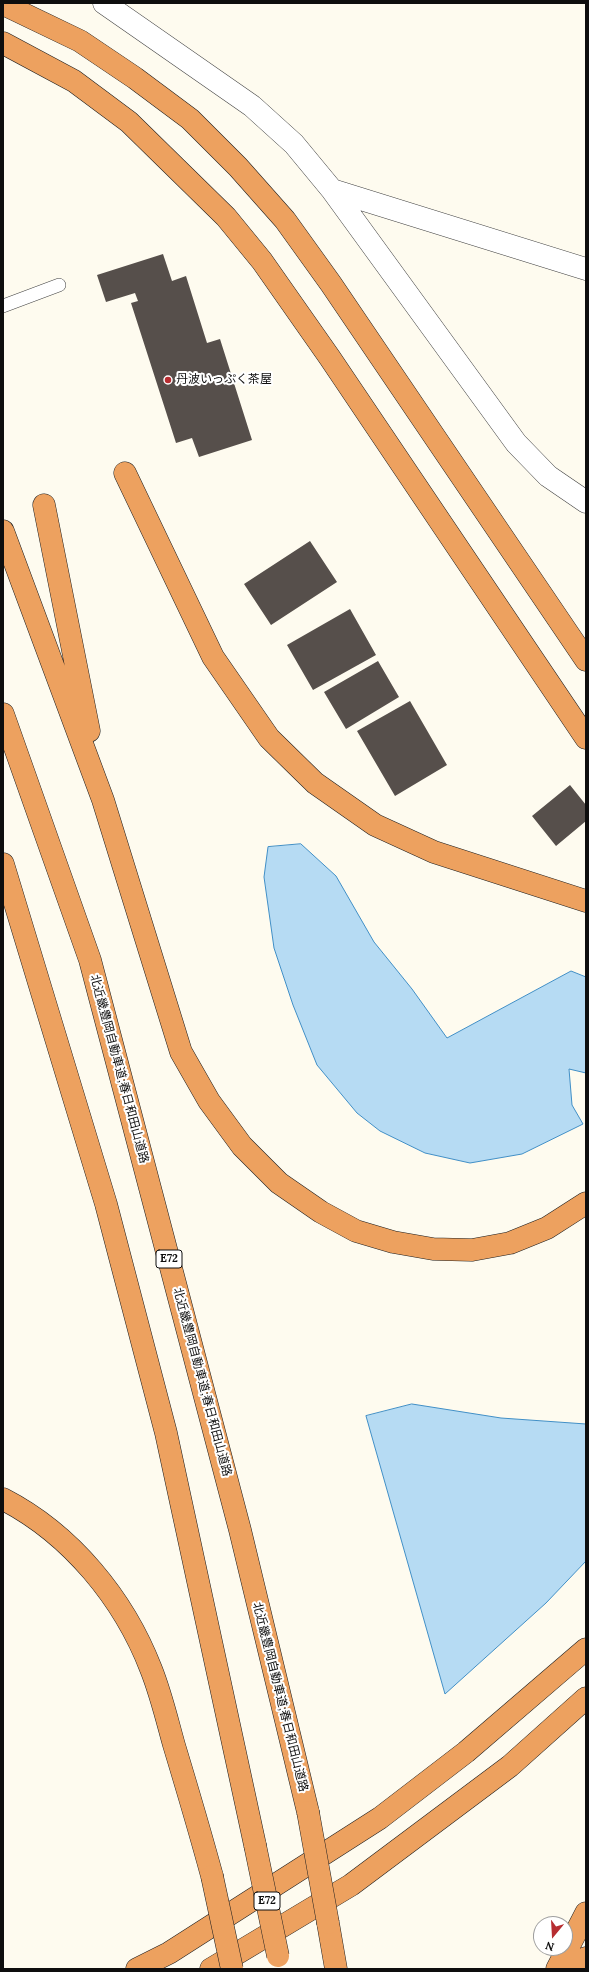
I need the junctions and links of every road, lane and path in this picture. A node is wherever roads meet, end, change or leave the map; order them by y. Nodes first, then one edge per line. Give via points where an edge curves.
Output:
1 (104, 3) edge
2 (3, 4) edge
3 (3, 43) edge
4 (332, 190) junction
5 (586, 269) edge
6 (59, 285) dead end
7 (3, 306) edge
8 (125, 472) dead end
9 (586, 502) edge
10 (44, 505) dead end
11 (3, 531) edge
12 (586, 660) edge
13 (3, 714) edge
14 (586, 738) edge
15 (103, 800) junction
16 (3, 864) edge
17 (586, 901) edge
18 (586, 1203) edge
19 (3, 1499) edge
20 (586, 1649) edge
21 (586, 1698) edge
22 (586, 1913) edge
23 (586, 1958) edge
24 (279, 1962) edge
25 (137, 1969) edge
26 (210, 1969) edge
27 (232, 1969) edge
28 (336, 1969) edge
29 (557, 1969) edge
30 (577, 1969) edge

1 - 4 street via 252,106 294,144
2 - 12 highway via 80,41 135,78 190,119 238,167 285,220 331,284
3 - 14 highway via 74,81 129,122 226,217 262,262 330,358
4 - 5 street
4 - 9 street via 516,443 548,476
6 - 7 lane
8 - 17 highway via 213,657 269,738 315,783 375,825 434,852
10 - 15 highway
11 - 15 highway
13 - 28 highway, 北近畿豊岡自動車道;春日和田山道路 / E72, bridge via 90,960 240,1530 308,1812
15 - 18 highway via 181,1052 209,1101 242,1146 279,1183 321,1212 356,1231 393,1242 433,1249 472,1250 510,1243 547,1228
16 - 24 highway, E72, bridge via 106,1204 166,1434
19 - 27 highway, bridge via 47,1528 82,1559 108,1588 131,1625 152,1670 212,1876
20 - 25 highway via 466,1752 380,1818 169,1953
21 - 26 highway via 510,1766 351,1885
22 - 29 highway
23 - 30 highway

